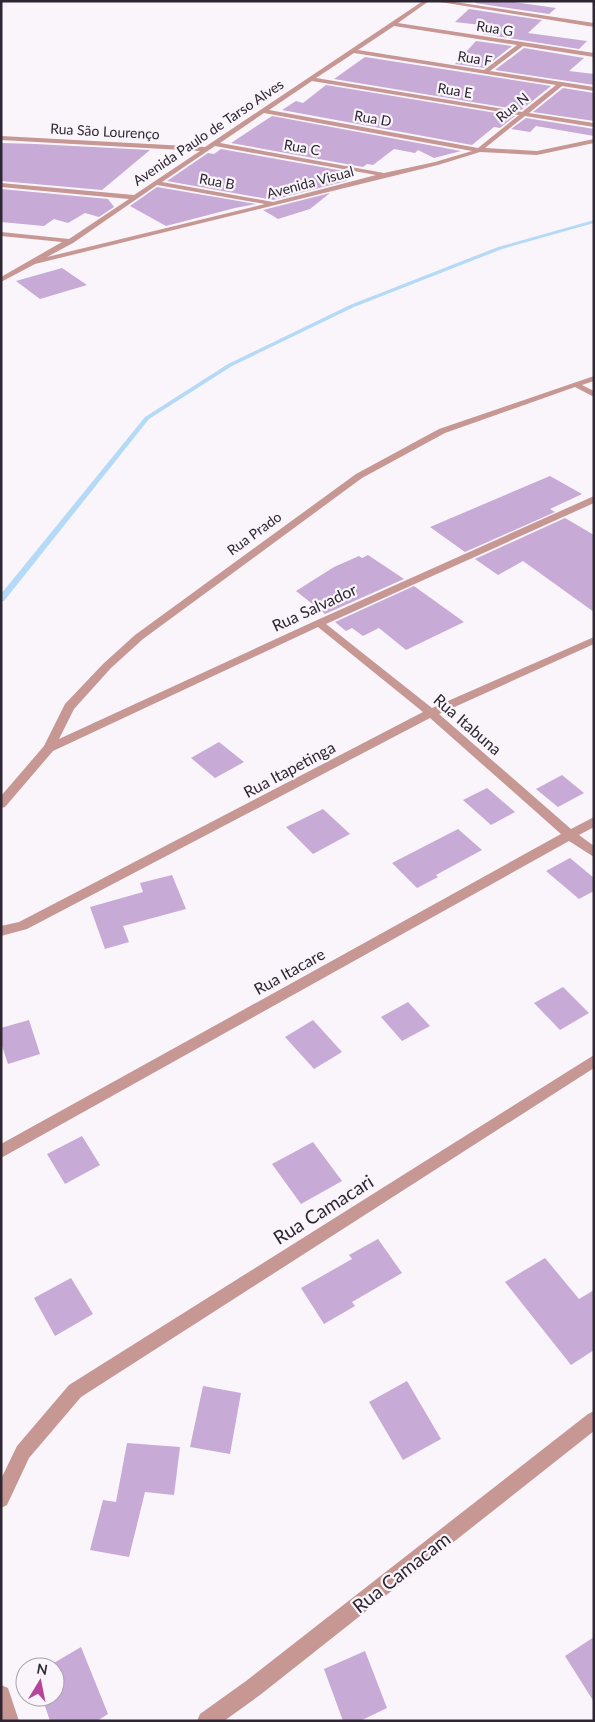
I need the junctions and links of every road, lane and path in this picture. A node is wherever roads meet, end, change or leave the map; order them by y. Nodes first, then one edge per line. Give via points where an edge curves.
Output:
1 (427, 1) edge
2 (436, 1) edge
3 (393, 24) junction
4 (594, 25) edge
5 (522, 44) junction
6 (352, 51) junction
7 (593, 53) edge
8 (485, 72) junction
9 (312, 79) junction
10 (560, 84) junction
11 (594, 89) edge
12 (263, 111) junction
13 (522, 114) junction
14 (594, 125) edge
15 (1, 138) edge
16 (594, 142) edge
17 (214, 144) junction
18 (206, 149) junction
19 (479, 150) junction
20 (384, 174) junction
21 (155, 183) junction
22 (1, 184) edge
23 (134, 197) junction
24 (275, 204) junction
25 (1, 234) edge
26 (70, 241) junction
27 (35, 262) junction
28 (1, 280) edge
29 (594, 378) edge
30 (576, 384) junction
31 (594, 395) edge
32 (594, 499) edge
33 (319, 623) junction
34 (594, 640) edge
35 (431, 713) junction
36 (49, 748) junction
37 (1, 804) edge
38 (594, 822) edge
39 (570, 835) junction
40 (594, 853) edge
41 (1, 931) edge
42 (594, 1061) edge
43 (1, 1152) edge
44 (594, 1420) edge
45 (1, 1499) edge
46 (1, 1695) edge
47 (9, 1721) edge
48 (207, 1721) edge

1 - 3 street, Avenida Paulo de Tarso Alves
2 - 4 street
3 - 5 street, Rua G
3 - 6 street, Avenida Paulo de Tarso Alves
5 - 7 street, Rua G
5 - 8 street
6 - 8 street, Rua F
6 - 9 street, Avenida Paulo de Tarso Alves
8 - 10 street, Rua F
9 - 12 street, Avenida Paulo de Tarso Alves
9 - 13 street, Rua E
10 - 11 street, Rua F
10 - 13 street, Rua N
12 - 17 street, Avenida Paulo de Tarso Alves
12 - 19 street, Rua D
13 - 14 street, Rua E
13 - 19 street, Rua N
15 - 18 street, Rua São Lourenço
16 - 19 street, Avenida Visual via 537,153
17 - 18 street, Avenida Paulo de Tarso Alves
17 - 20 street, Rua C
18 - 21 street, Avenida Paulo de Tarso Alves
19 - 20 street, Avenida Visual
20 - 24 street, Avenida Visual
21 - 23 street, Avenida Paulo de Tarso Alves
21 - 24 street, Rua B
22 - 23 street
23 - 26 street, Avenida Paulo de Tarso Alves
24 - 27 street, Avenida Visual
25 - 26 street
26 - 27 street, Avenida Paulo de Tarso Alves
27 - 28 street, Avenida Paulo de Tarso Alves
29 - 30 street, Rua Prado
30 - 31 street
30 - 36 street, Rua Prado via 442,431 359,476 139,637 69,707
32 - 33 street, Rua Salvador
33 - 35 street, Rua Itabuna
33 - 36 street, Rua Salvador
34 - 35 street, Rua Itapetinga
35 - 39 street, Rua Itabuna
35 - 41 street, Rua Itapetinga via 22,926
36 - 37 street, Rua Prado
38 - 39 street, Rua Itacare
39 - 40 street, Rua Itabuna
39 - 43 street, Rua Itacare
42 - 45 street, Rua Camacari via 75,1391 23,1452
44 - 48 street, Rua Camacam
46 - 47 street

